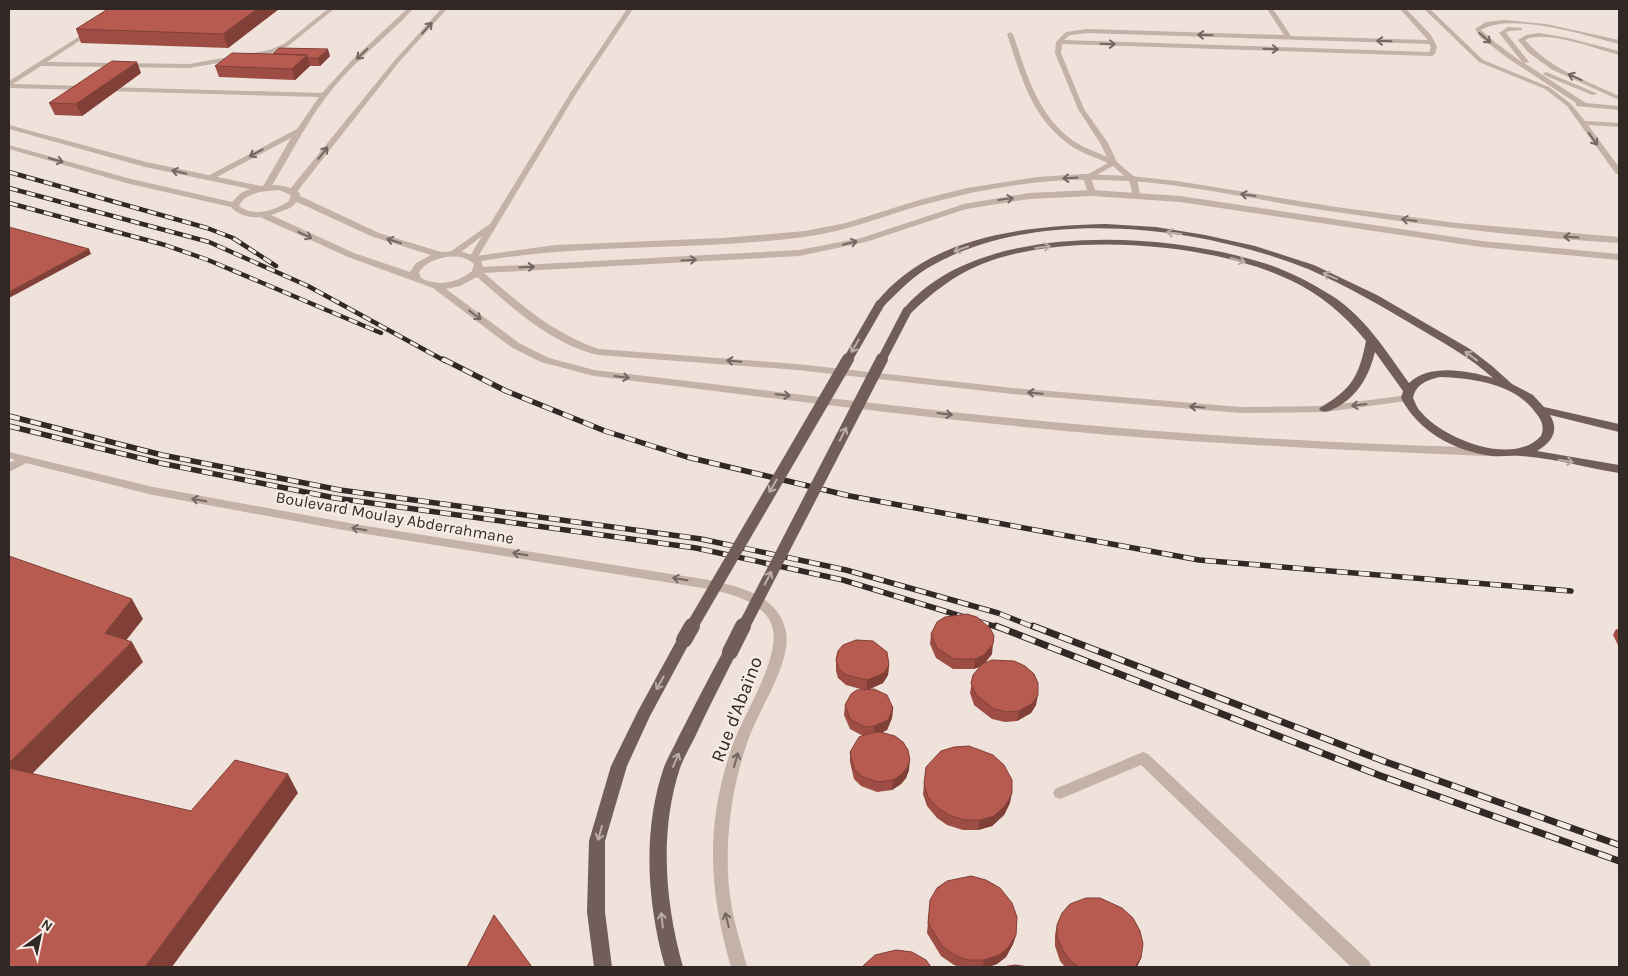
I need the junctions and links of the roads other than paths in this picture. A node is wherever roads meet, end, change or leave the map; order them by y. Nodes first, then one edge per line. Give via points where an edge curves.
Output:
1 (331, 9) edge
2 (410, 9) edge
3 (444, 9) edge
4 (630, 9) edge
5 (1270, 9) edge
6 (1403, 9) edge
7 (1427, 9) edge
8 (1513, 22) junction
9 (95, 29) edge
10 (1520, 29) junction
11 (1010, 34) dead end
12 (1289, 38) junction
13 (1561, 38) junction
14 (1059, 42) junction
15 (1432, 42) junction
16 (1619, 42) edge
17 (1619, 54) edge
18 (40, 64) junction
19 (9, 85) edge
20 (324, 95) junction
21 (1619, 98) edge
22 (1619, 102) edge
23 (1569, 105) junction
24 (1585, 106) junction
25 (1619, 108) edge
26 (1582, 123) junction
27 (1619, 125) edge
28 (9, 127) edge
29 (299, 131) junction
30 (9, 147) edge
31 (1114, 162) junction
32 (1619, 172) edge
33 (1087, 177) junction
34 (208, 178) junction
35 (1134, 179) junction
36 (263, 188) junction
37 (1092, 193) junction
38 (294, 194) junction
39 (1136, 194) junction
40 (235, 205) junction
41 (261, 214) junction
42 (497, 220) junction
43 (1619, 240) edge
44 (453, 254) junction
45 (441, 255) junction
46 (474, 258) junction
47 (1619, 258) edge
48 (477, 271) junction
49 (414, 277) junction
50 (436, 286) junction
51 (1372, 339) junction
52 (1508, 387) junction
53 (1408, 395) junction
54 (1539, 408) junction
55 (1325, 409) junction
56 (1619, 428) edge
57 (1494, 452) junction
58 (1518, 452) junction
59 (9, 455) edge
60 (23, 460) junction
61 (9, 468) edge
62 (1619, 469) edge
63 (773, 615) joint
64 (1060, 793) dead end
65 (603, 967) edge
66 (674, 967) edge
67 (739, 967) edge
68 (1363, 967) edge

1 - 18 lane via 286,45 272,52 189,66
2 -> 20 lane via 350,65
38 -> 3 lane via 397,60
4 - 42 lane via 574,92
5 - 12 lane
6 - 15 lane
7 - 23 lane via 1481,61 1543,86
8 - 10 lane
8 - 16 lane via 1551,26
8 -> 24 lane via 1486,24 1478,31 1502,51
9 - 18 lane
10 - 13 lane
10 - 22 lane via 1508,29 1502,33 1521,58 1533,67 1568,84
11 - 31 lane via 1029,91 1043,115 1070,142
12 -> 14 lane via 1077,31 1065,35
15 -> 12 lane
13 - 17 lane
21 -> 13 lane via 1552,67 1537,58 1521,40 1534,35
14 -> 15 lane via 1427,54 1434,52
14 - 31 lane via 1058,53 1081,109
18 - 19 lane
19 - 20 lane
20 - 29 lane
23 - 24 lane
23 - 26 lane
24 - 25 lane
26 - 27 lane
26 -> 32 lane
34 -> 28 street via 98,153
29 -> 34 lane
29 - 36 lane
30 -> 40 street
31 - 33 lane
31 - 35 lane
33 - 35 street
33 - 37 lane
33 -> 46 street via 1016,183 957,193 846,226 804,234 719,242 556,248
34 - 36 street
35 - 39 lane
43 -> 35 street via 1459,227
36 - 38 street via 279,188
36 - 40 street via 244,195
37 - 39 street
48 -> 37 street via 799,253 863,240 964,207 1029,196
38 - 41 street via 293,202 280,210
45 -> 38 street via 376,235
39 - 47 street via 1481,244
40 - 41 street via 244,213
41 -> 49 street via 351,255
42 - 44 lane
42 - 46 lane
44 - 45 street
44 - 46 street
45 - 49 street via 418,265
46 - 48 street via 478,264
48 - 50 street via 460,282
55 -> 48 street via 1241,410 1184,406 1013,391 797,366 598,352 567,342 531,320
49 - 50 street via 422,283
50 -> 57 street via 515,345 545,360 594,373 1110,431
51 - 53 main road
51 - 55 main road via 1364,375 1357,386
66 -> 51 main road, bridge via 664,936 659,887 662,814 672,770 699,709 907,311 934,285 992,257 1026,249 1069,243 1141,243 1217,255 1307,284 1327,297
52 - 53 main road via 1480,378 1446,374 1420,380
52 - 54 main road
52 -> 65 main road, bridge via 1467,352 1336,279 1295,261 1202,236 1152,230 1067,227 994,238 923,267 880,304 684,640 619,766 597,841 596,912
53 -> 55 street
53 - 57 main road via 1416,416 1441,435
54 - 56 main road
54 - 58 main road via 1548,423 1548,436 1537,446
57 - 58 main road
58 -> 62 main road
59 - 60 lane, Boulevard Moulay Abderrahmane
60 - 61 lane
63 -> 60 lane, Boulevard Moulay Abderrahmane via 758,602 733,590 682,579 340,525 153,491
67 -> 63 lane, Rue d'Abaïno via 723,902 720,859 723,809 744,732 779,652 781,637
64 - 68 lane via 1143,758

